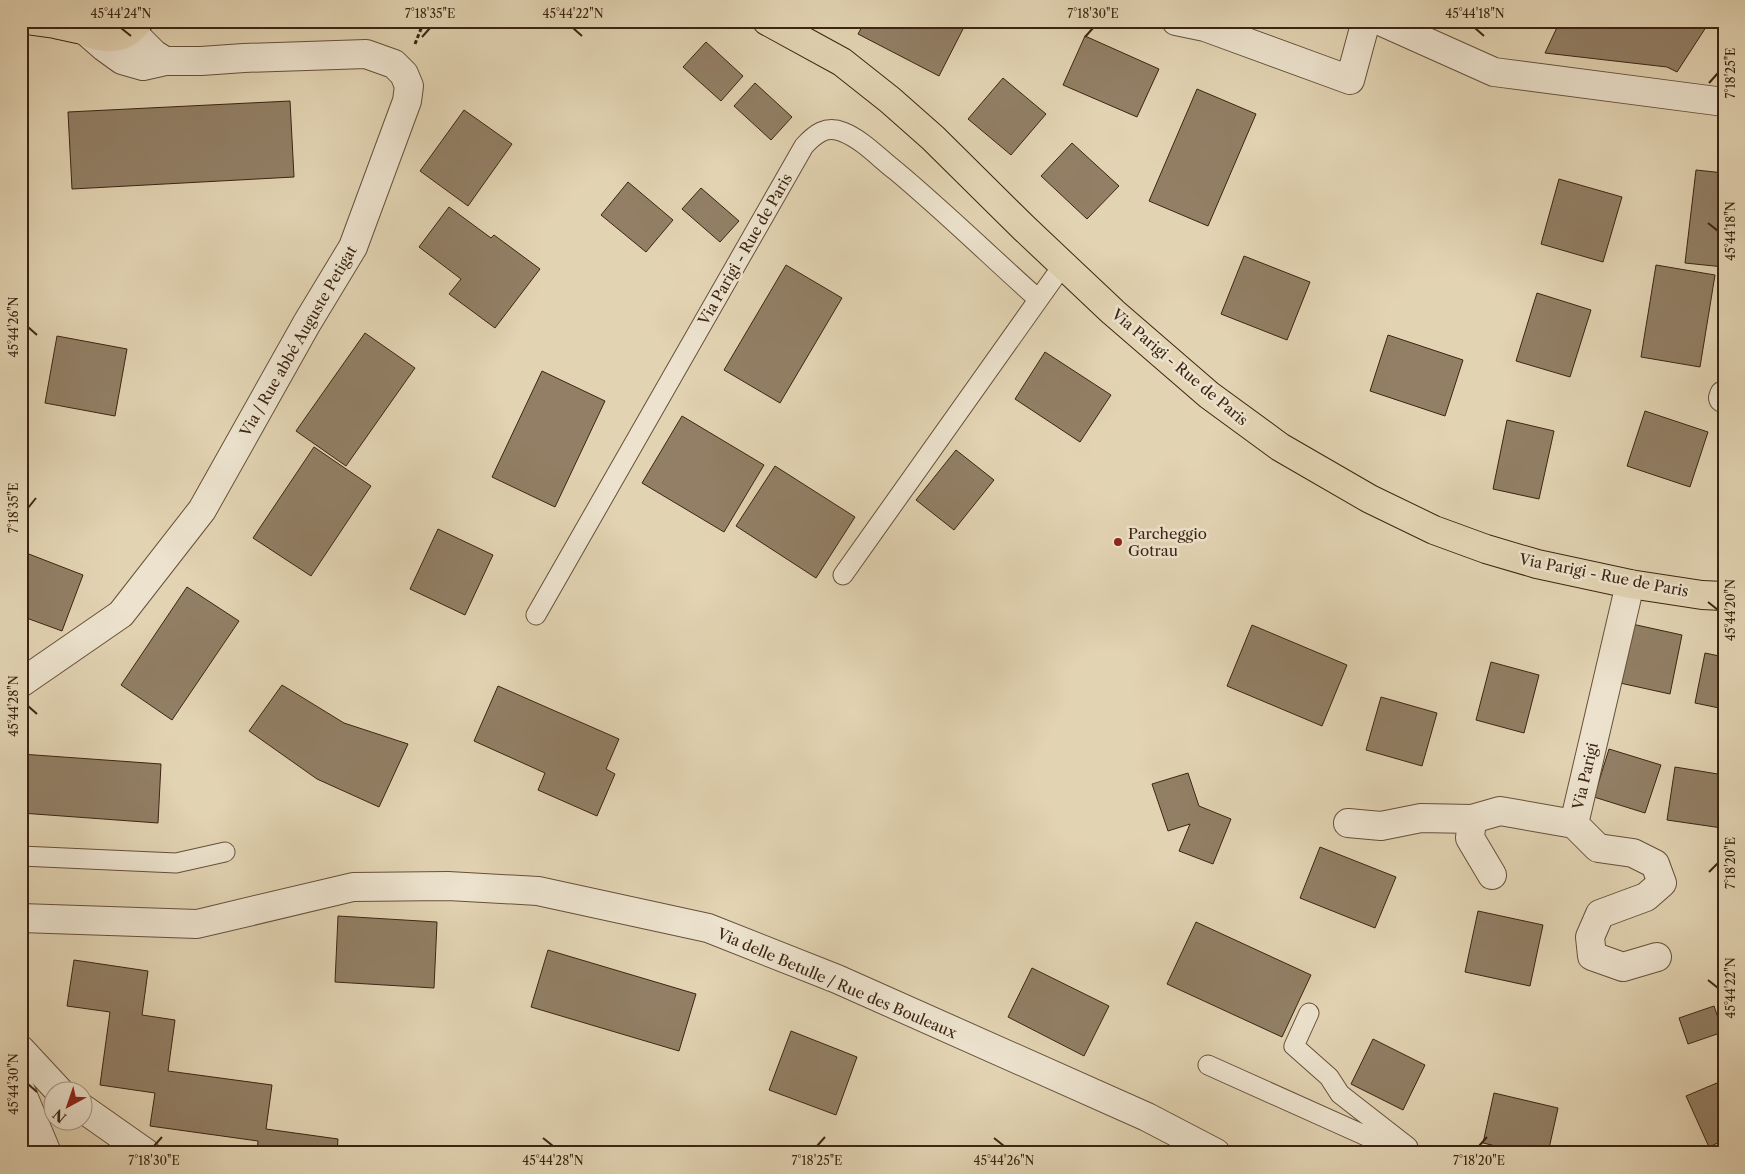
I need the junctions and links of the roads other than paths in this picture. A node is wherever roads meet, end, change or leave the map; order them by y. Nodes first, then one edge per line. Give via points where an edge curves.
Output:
1 (33, 21) edge
2 (767, 21) edge
3 (1176, 21) edge
4 (1366, 21) edge
5 (1380, 21) edge
6 (1206, 24) edge
7 (135, 25) edge
8 (79, 28) edge
9 (165, 61) junction
10 (1724, 102) edge
11 (1063, 265) junction
12 (1038, 299) junction
13 (843, 575) dead end
14 (1630, 584) junction
15 (1724, 596) edge
16 (536, 615) dead end
17 (21, 683) edge
18 (1472, 820) junction
19 (1348, 823) dead end
20 (1574, 824) junction
21 (225, 852) dead end
22 (21, 856) edge
23 (1492, 874) dead end
24 (21, 918) edge
25 (1657, 957) dead end
26 (1309, 1013) dead end
27 (21, 1050) edge
28 (1208, 1065) dead end
29 (51, 1082) edge
30 (21, 1091) edge
31 (92, 1115) edge
32 (46, 1153) edge
33 (146, 1153) edge
34 (1216, 1153) edge
35 (1404, 1153) edge
36 (1415, 1153) edge

1 - 8 main road
2 - 11 main road, Via Parigi - Rue de Paris via 842,62 890,100
3 - 6 street
4 - 6 street via 1350,80
5 - 10 street via 1494,72
7 - 8 main road via 120,36 104,36
7 - 9 street via 154,54
8 - 9 street, Via / Rue abbé Auguste Petigat via 122,60 143,66
9 - 17 street, Via / Rue abbé Auguste Petigat via 366,54 394,64 404,74 409,86 407,101 353,247 202,510 121,614
11 - 12 lane
11 - 14 main road, Via Parigi - Rue de Paris via 1209,395 1280,447 1370,499 1434,530 1486,549 1537,564
12 - 13 lane
12 - 16 lane, Via Parigi - Rue de Paris via 864,145 842,132 825,129 814,135 804,146
14 - 15 main road, Via Parigi - Rue de Paris
14 - 20 street, Via Parigi
18 - 19 street via 1421,818 1381,826
18 - 20 street via 1500,811
18 - 23 street via 1470,838
20 - 25 street, Via Parigi via 1598,848 1633,852 1654,864 1662,883 1646,898 1600,914 1590,937 1592,956 1623,967
21 - 22 lane via 176,863
24 - 34 street, Via delle Betulle / Rue des Bouleaux via 197,924 353,887 448,886 538,891 708,928 846,983 1147,1117
26 - 36 lane via 1294,1046 1329,1077 1340,1094
27 - 29 street
28 - 35 lane
30 - 32 street
31 - 33 street

